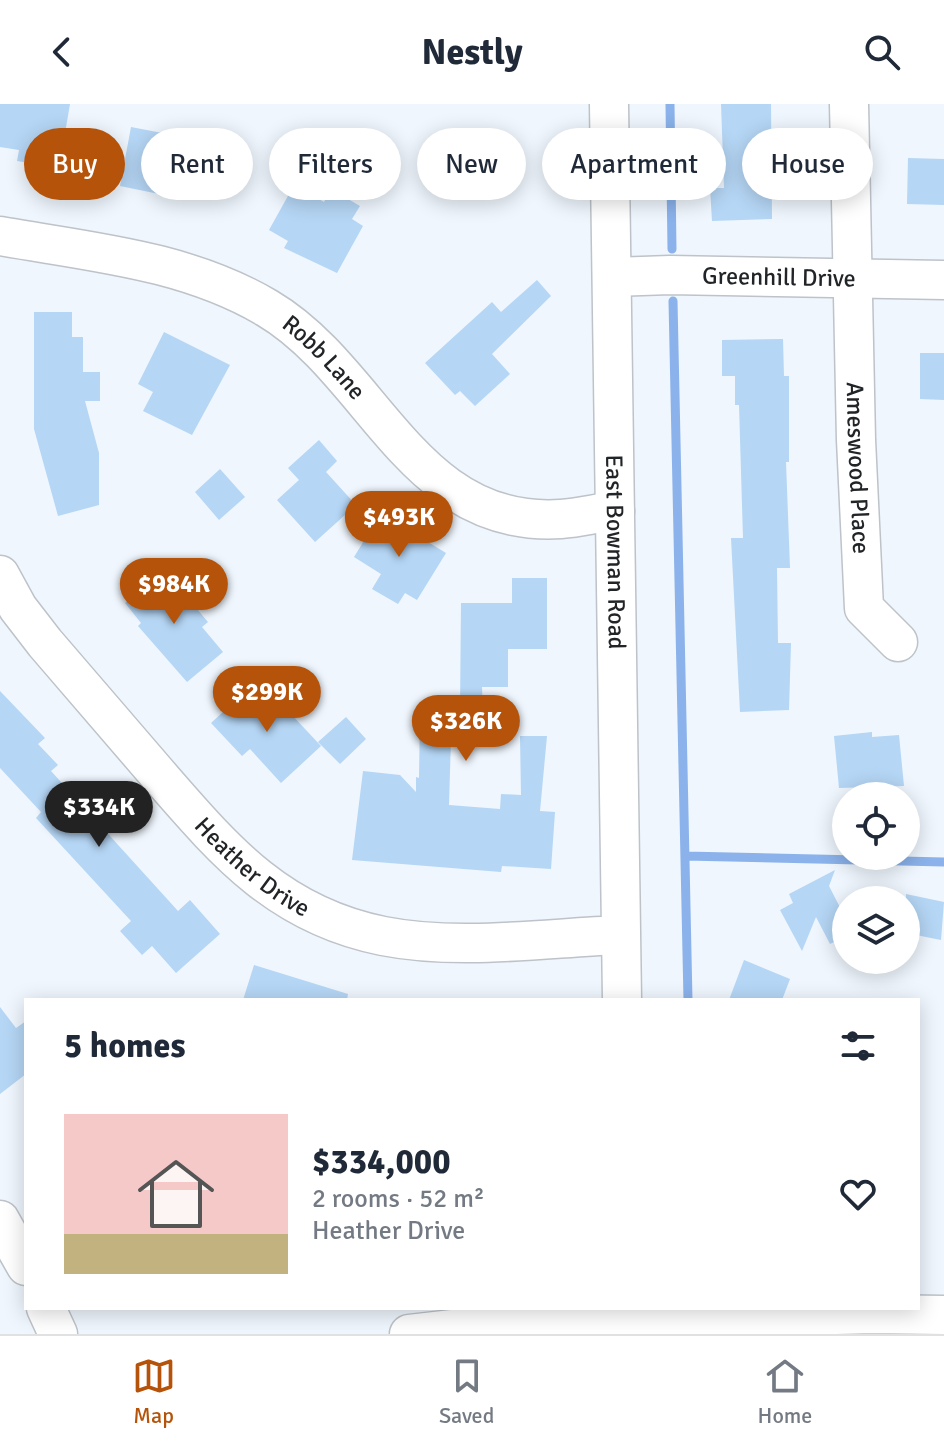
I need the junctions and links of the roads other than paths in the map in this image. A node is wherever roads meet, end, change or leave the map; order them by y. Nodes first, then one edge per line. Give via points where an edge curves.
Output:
1 (609, 104) edge
2 (849, 104) edge
3 (0, 236) edge
4 (613, 277) junction
5 (852, 278) junction
6 (944, 280) edge
7 (615, 511) junction
8 (0, 575) edge
9 (898, 642) dead end
10 (620, 935) junction
11 (622, 998) edge
12 (0, 1220) edge
13 (24, 1262) edge
14 (47, 1310) edge
15 (873, 1311) edge
16 (944, 1315) edge
17 (627, 1320) edge
18 (58, 1334) edge
19 (409, 1334) edge

1 - 4 street, East Bowman Road
2 - 5 street, Ameswood Place
3 - 7 street, Robb Lane via 176,267 224,284 269,309 329,359 423,470 486,507 522,517 559,519
4 - 5 street, Greenhill Drive
4 - 7 street, East Bowman Road
5 - 6 street, Greenhill Drive
5 - 9 street, Ameswood Place via 864,608
7 - 10 street, East Bowman Road
8 - 10 street, Heather Drive via 45,643 226,852 288,899 333,921 383,936 434,942
10 - 11 street, East Bowman Road
12 - 13 street
14 - 18 street
15 - 16 street
15 - 17 street
17 - 19 street via 497,1324

